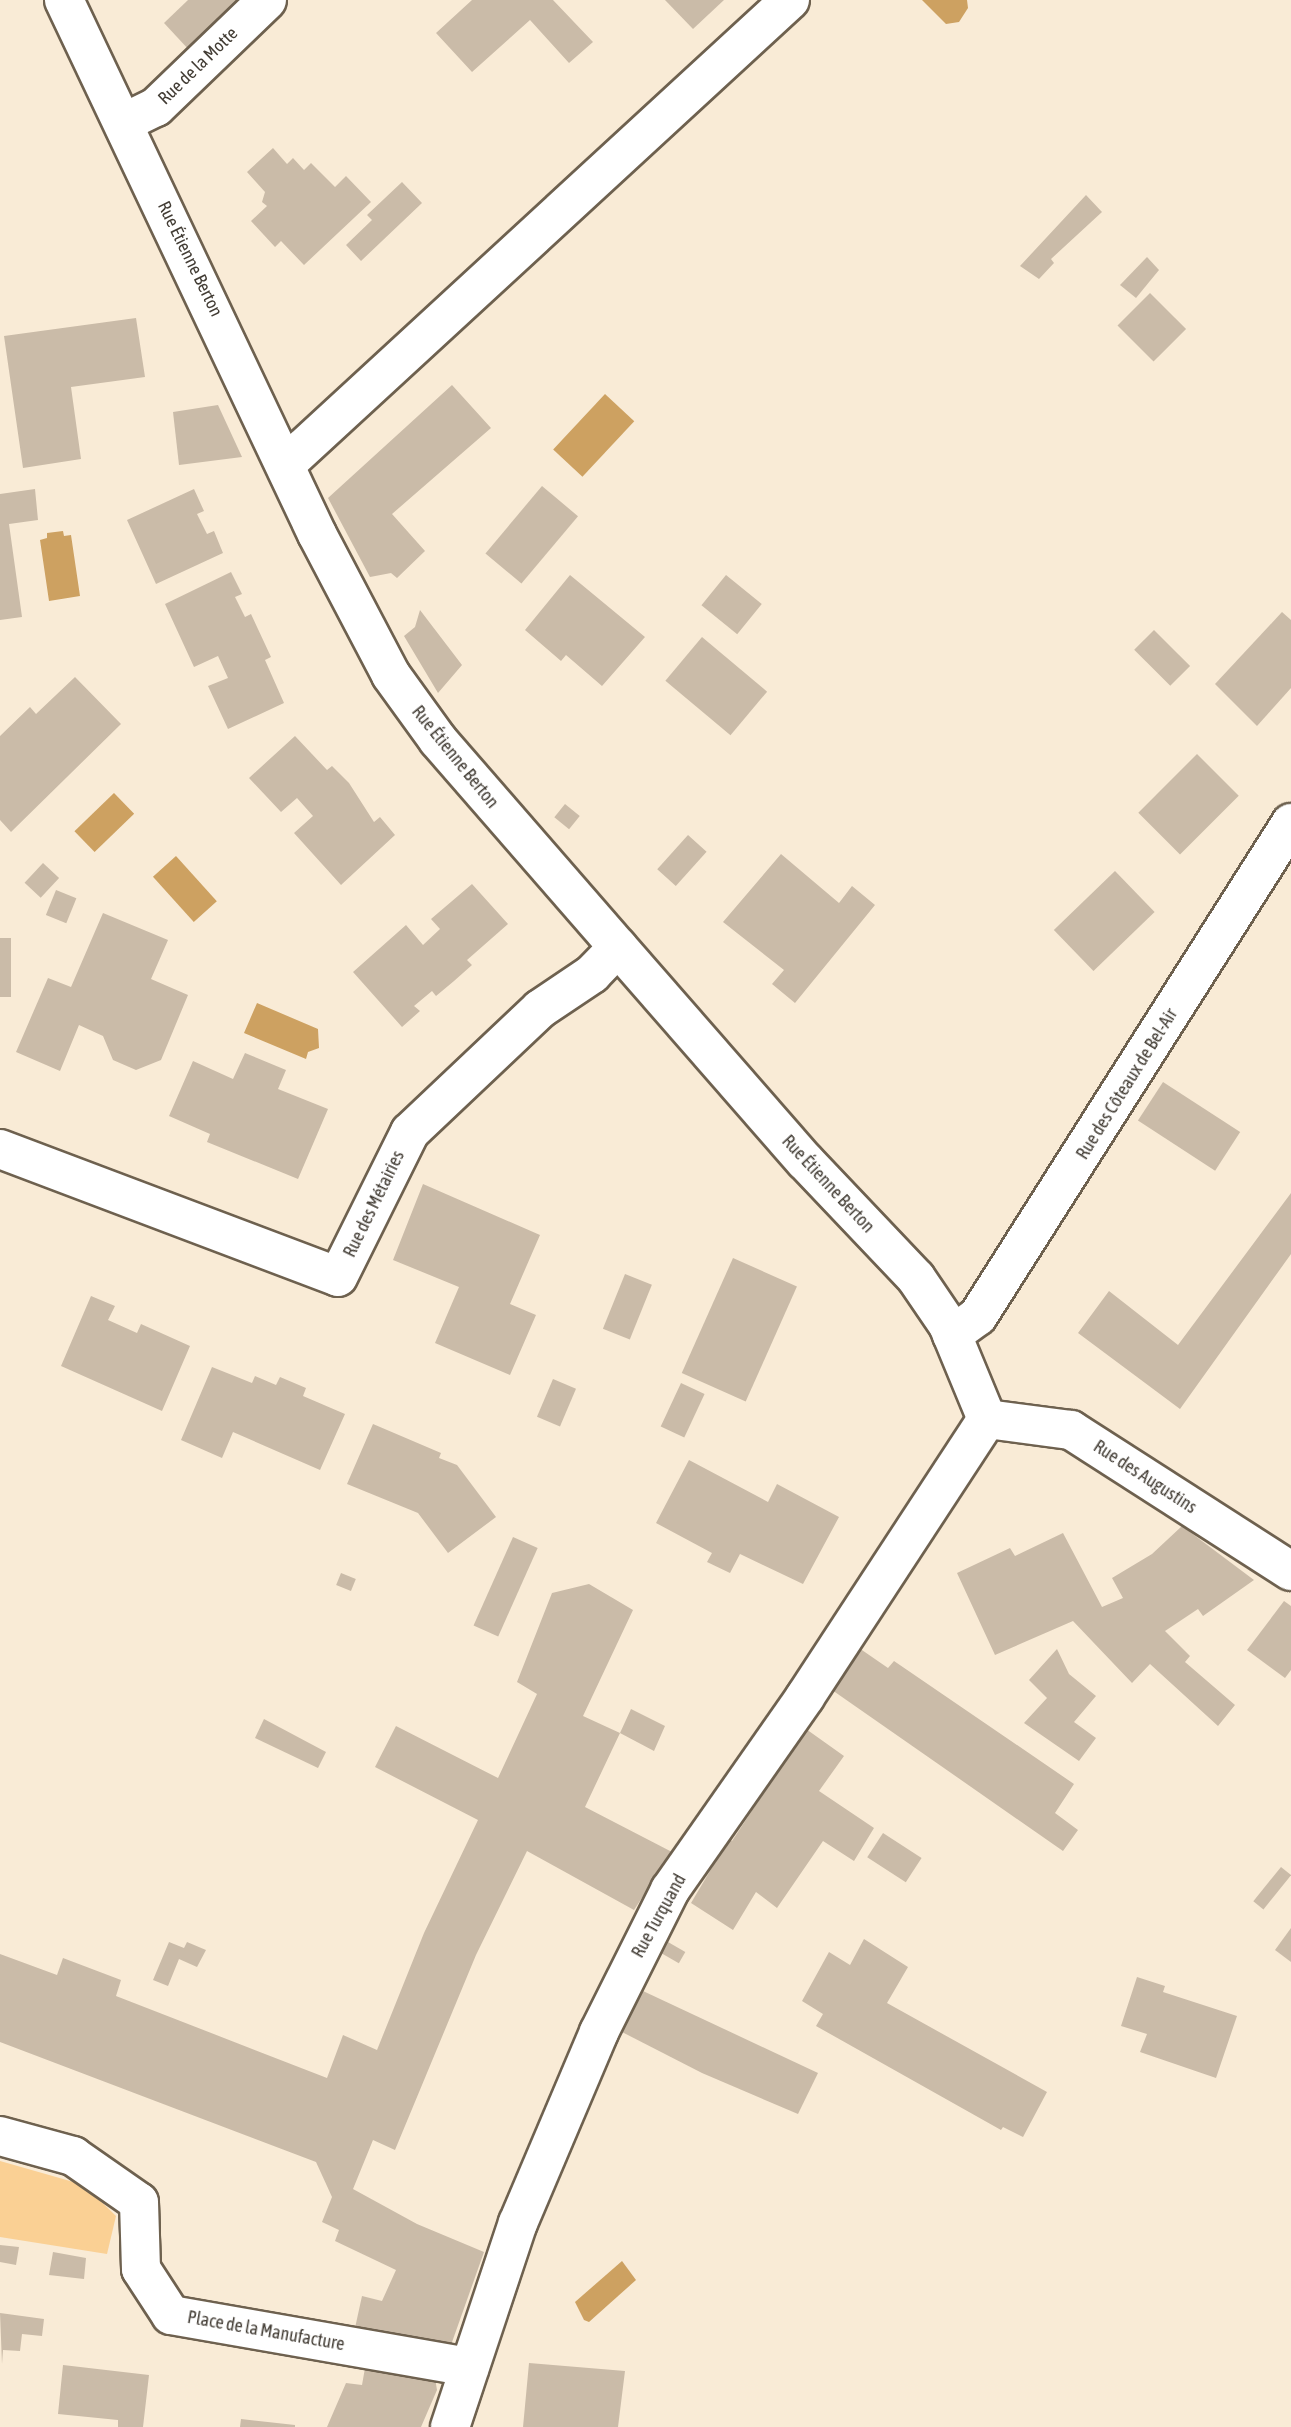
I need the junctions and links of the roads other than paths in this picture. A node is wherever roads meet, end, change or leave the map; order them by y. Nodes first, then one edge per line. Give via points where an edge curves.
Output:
1 (64, 0) edge
2 (267, 0) edge
3 (790, 0) edge
4 (123, 123) junction
5 (286, 464) junction
6 (1291, 823) edge
7 (618, 947) junction
8 (0, 1149) edge
9 (952, 1335) junction
10 (987, 1419) junction
11 (1291, 1571) edge
12 (0, 2136) edge
13 (469, 2367) junction
14 (450, 2427) edge

1 - 4 street, Rue Étienne Berton
2 - 4 street, Rue de la Motte via 156,107
3 - 5 street
4 - 5 street, Rue Étienne Berton
5 - 7 street, Rue Étienne Berton via 391,675 438,740
6 - 9 street, Rue des Côteaux de Bel-Air via 978,1316
7 - 8 street, Rue des Métairies via 592,974 540,1009 410,1132 338,1277
7 - 9 street, Rue Étienne Berton via 805,1161 916,1278
9 - 10 street, Rue Étienne Berton
10 - 11 street, Rue des Augustins via 1071,1430
10 - 13 street, Rue Turquand via 806,1698 670,1890 599,2032 528,2197
12 - 13 street, Place de la Manufacture via 73,2156 139,2202 141,2269 171,2315
13 - 14 street, Rue Turquand

